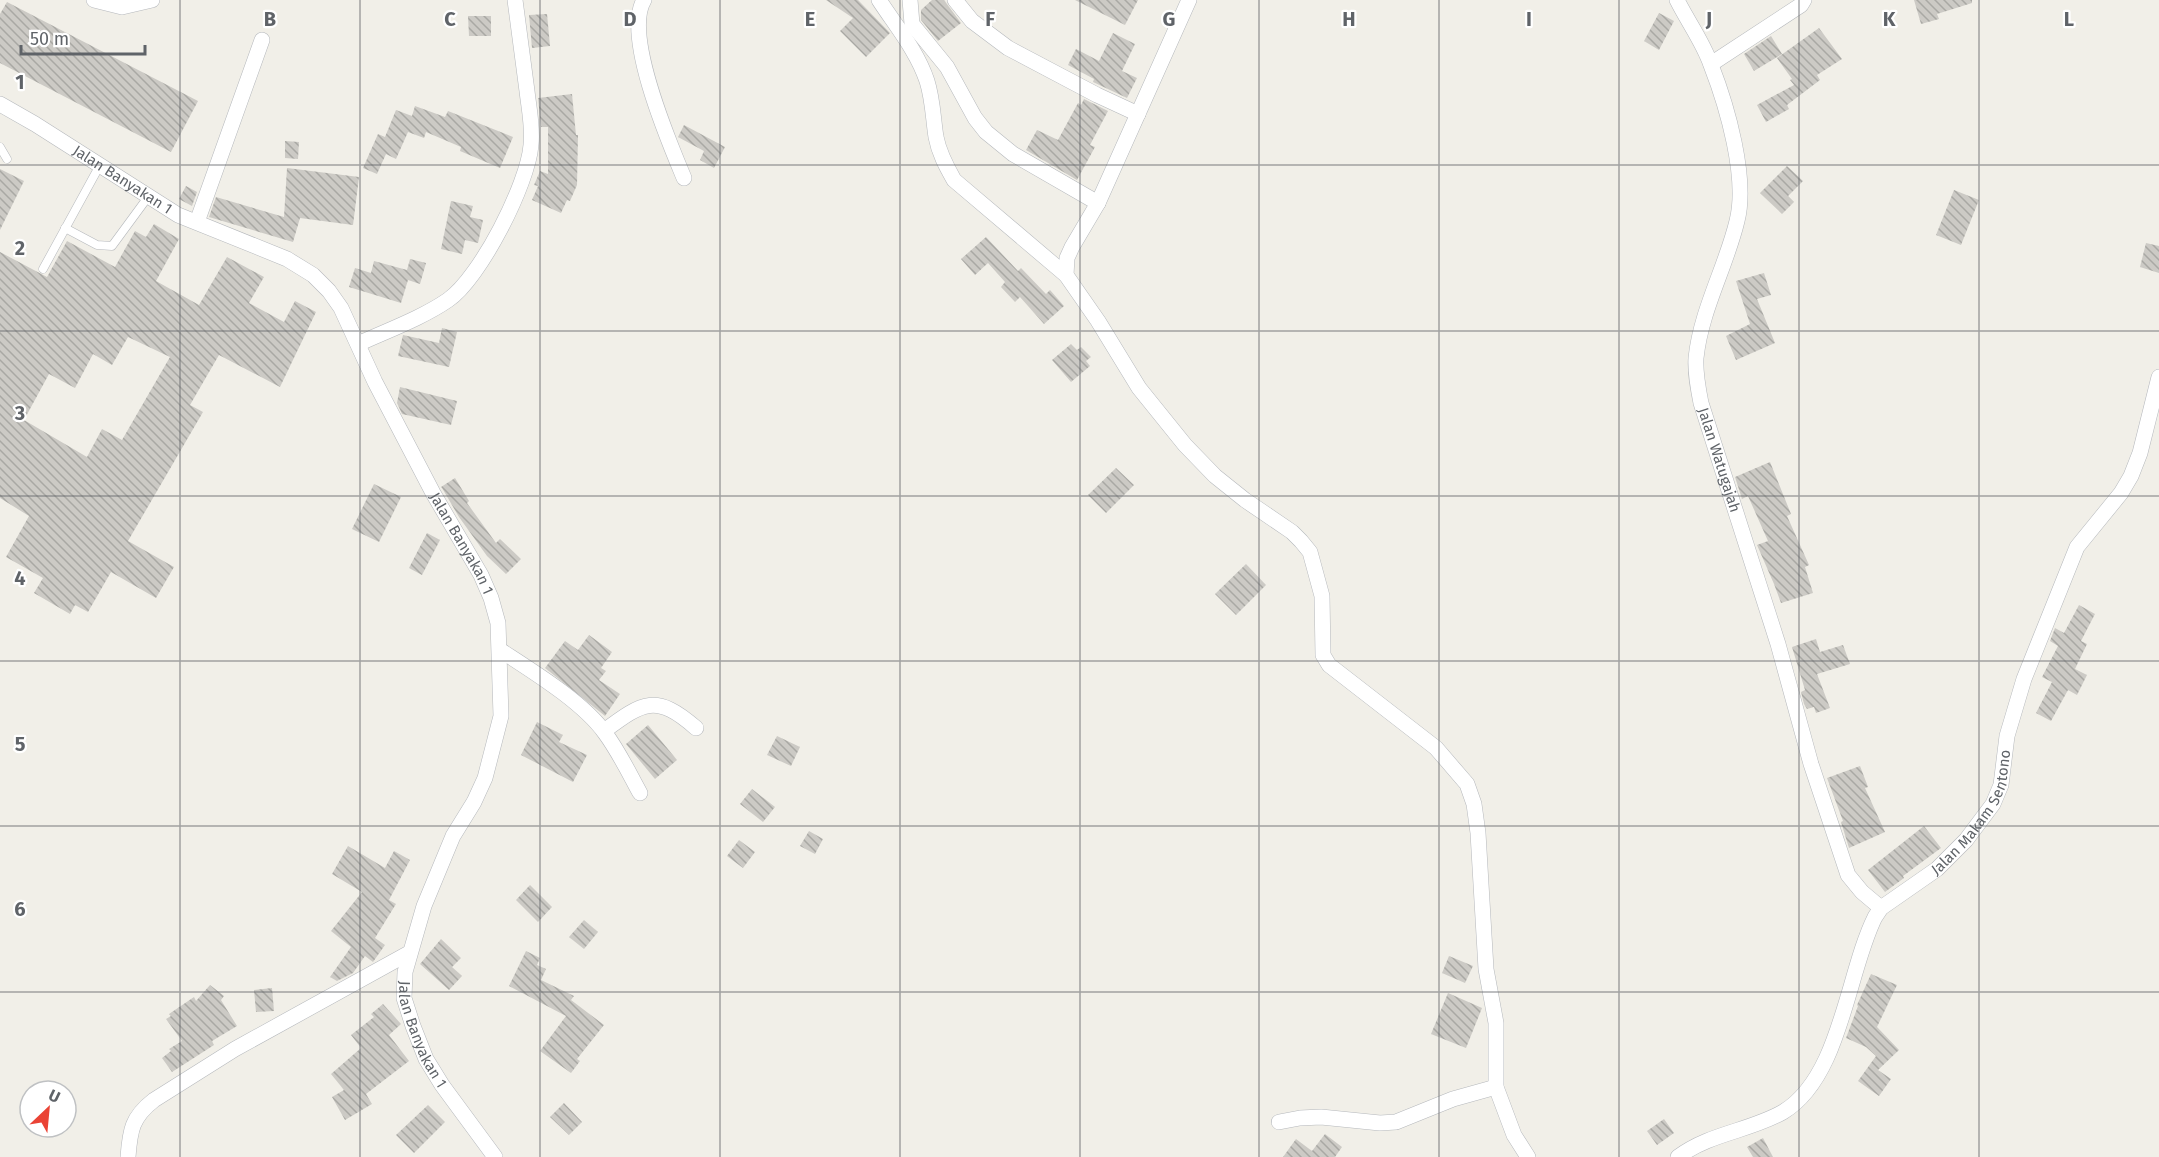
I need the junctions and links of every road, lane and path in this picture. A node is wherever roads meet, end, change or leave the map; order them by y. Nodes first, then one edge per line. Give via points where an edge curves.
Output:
1 (94, 0) edge
2 (152, 0) edge
3 (515, 0) edge
4 (644, 0) edge
5 (879, 0) edge
6 (910, 0) edge
7 (955, 0) edge
8 (1189, 0) edge
9 (1677, 0) edge
10 (1804, 0) edge
11 (262, 40) dead end
12 (1711, 64) junction
13 (0, 104) edge
14 (1138, 114) junction
15 (0, 147) edge
16 (7, 159) dead end
17 (100, 165) junction
18 (684, 178) dead end
19 (148, 197) junction
20 (1098, 203) junction
21 (197, 222) junction
22 (65, 228) junction
23 (43, 269) dead end
24 (1066, 275) junction
25 (358, 344) junction
26 (2159, 377) edge
27 (500, 650) junction
28 (696, 728) dead end
29 (604, 731) junction
30 (640, 793) dead end
31 (1881, 908) junction
32 (409, 953) junction
33 (1496, 1087) junction
34 (1279, 1122) dead end
35 (128, 1157) edge
36 (495, 1157) edge
37 (1528, 1157) edge
38 (1678, 1157) edge

1 - 2 street via 122,7
3 - 25 street via 531,146 527,167 503,224 488,253 449,300
4 - 18 street via 638,27 648,80
5 - 24 street via 911,47 927,80 942,161 954,180
6 - 20 street via 912,24 947,67 986,132 1012,154
7 - 14 street via 972,21 1008,48
8 - 14 street
9 - 12 street, Jalan Watugajah
10 - 12 street
11 - 21 street
12 - 31 street, Jalan Watugajah via 1736,149 1740,182 1737,220 1696,357 1696,381 1848,875
13 - 17 street, Jalan Banyakan 1
14 - 20 street
15 - 16 lane
17 - 19 street, Jalan Banyakan 1
17 - 22 lane
19 - 21 street, Jalan Banyakan 1
19 - 22 lane via 112,246 97,245
20 - 24 street via 1067,258
21 - 25 street, Jalan Banyakan 1 via 287,259 313,275 341,308
22 - 23 lane
24 - 33 street via 1139,388 1185,446 1215,476 1292,532 1310,552 1322,596 1323,655 1329,665 1436,748 1467,784 1478,833 1486,969 1496,1023
25 - 27 street, Jalan Banyakan 1 via 433,493 481,575 498,623
26 - 31 street, Jalan Makam Sentono via 2131,476 2070,561 2024,679 2007,736 2001,785 1994,804 1937,869
27 - 29 street via 583,710
27 - 32 street, Jalan Banyakan 1 via 501,716 487,770 441,862
28 - 29 street via 662,706 643,705
29 - 30 street
31 - 38 street, Jalan Makam Sentono via 1871,925 1832,1043 1809,1087 1782,1112 1705,1141
32 - 35 street via 236,1048 154,1100 143,1108 132,1126
32 - 36 street, Jalan Banyakan 1 via 404,998 426,1059
33 - 34 street via 1396,1122 1321,1117
33 - 37 street via 1514,1135

